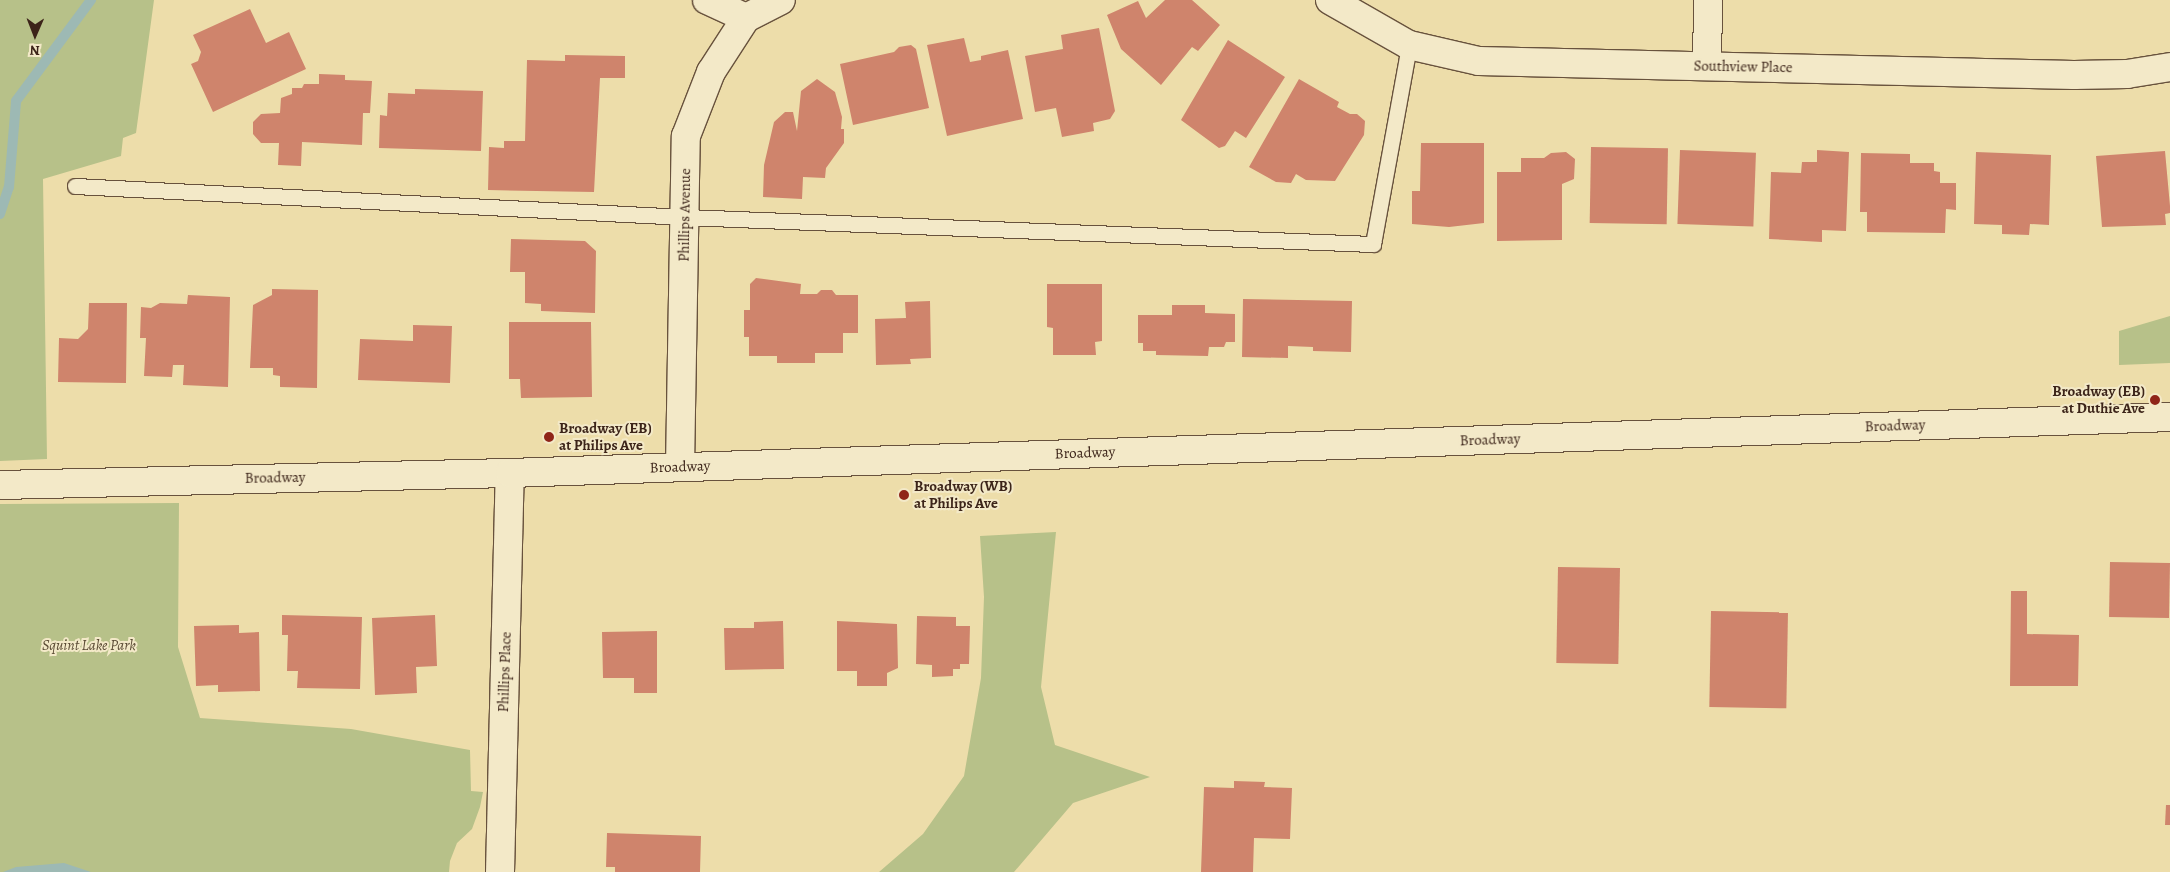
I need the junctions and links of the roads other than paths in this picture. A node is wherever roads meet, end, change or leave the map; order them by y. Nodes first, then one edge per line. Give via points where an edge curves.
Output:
1 (707, 0) edge
2 (781, 0) edge
3 (1330, 0) edge
4 (1708, 0) edge
5 (746, 18) junction
6 (1409, 45) junction
7 (1707, 66) junction
8 (2170, 67) edge
9 (75, 186) dead end
10 (685, 216) junction
11 (2170, 417) edge
12 (680, 467) junction
13 (510, 473) junction
14 (0, 485) edge
15 (500, 872) edge

1 - 5 street
2 - 5 street, Phillips Avenue
3 - 6 street, Southview Place
4 - 7 street
5 - 10 street, Phillips Avenue via 711,72 686,136
6 - 7 street, Southview Place via 1479,60
6 - 10 lane via 1374,244
7 - 8 street, Southview Place via 2074,75 2126,74
9 - 10 lane
10 - 12 street, Phillips Avenue
11 - 12 street, Broadway
12 - 13 street, Broadway
13 - 14 street, Broadway
13 - 15 street, Phillips Place

